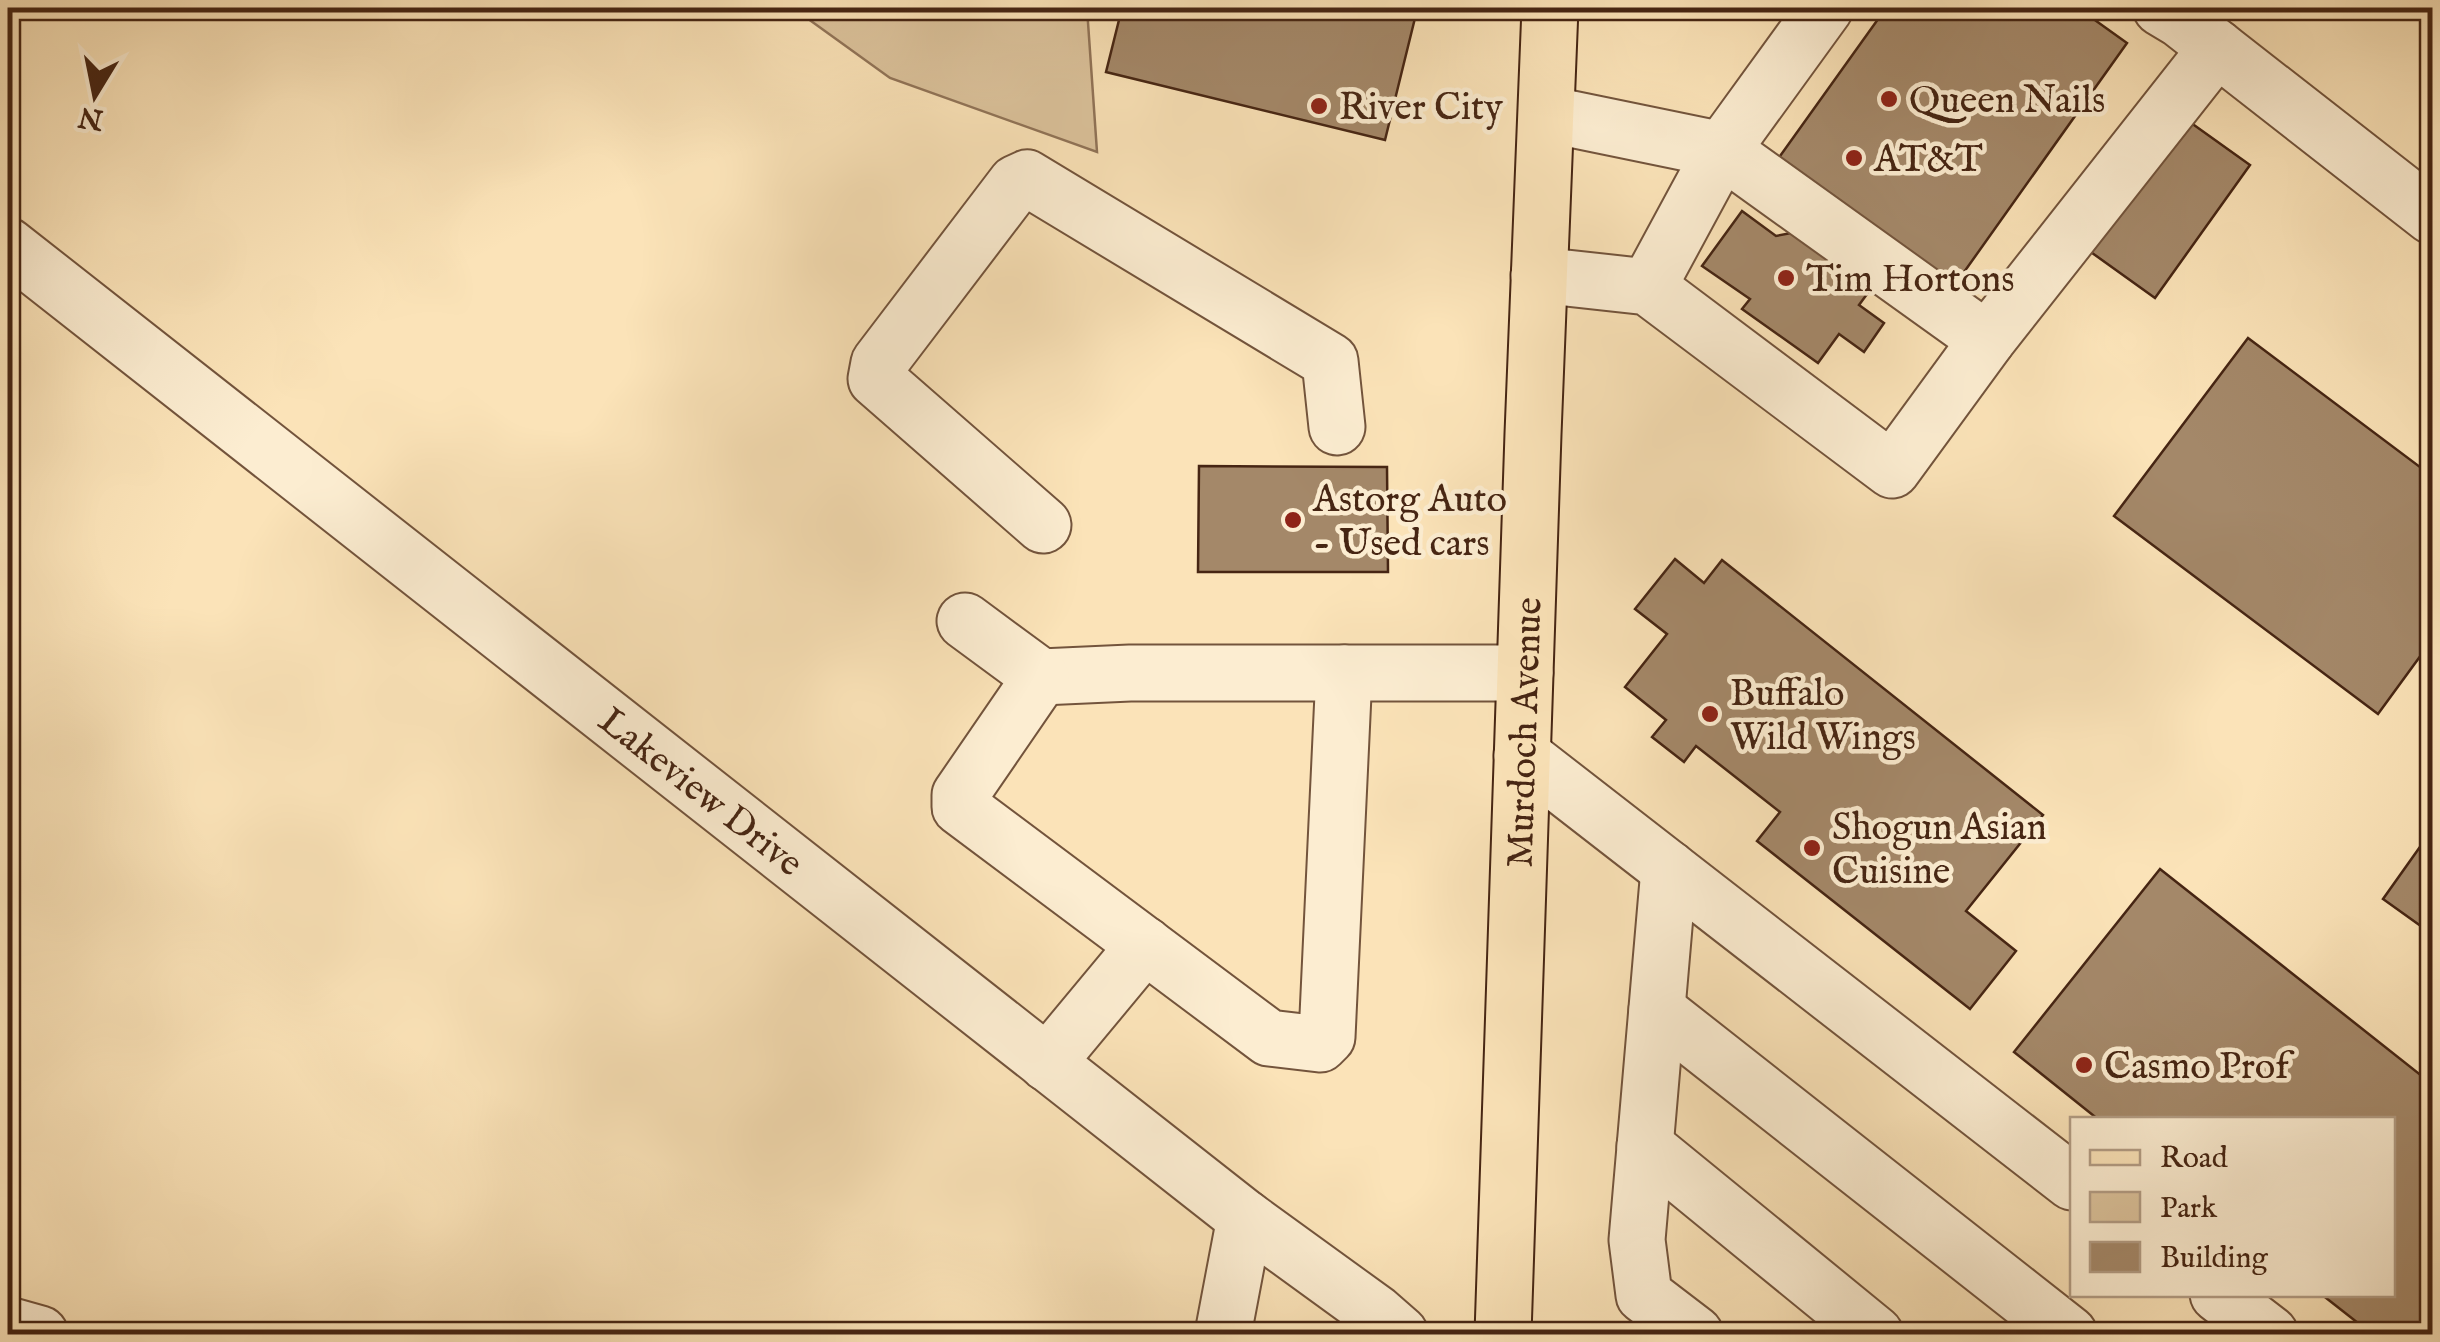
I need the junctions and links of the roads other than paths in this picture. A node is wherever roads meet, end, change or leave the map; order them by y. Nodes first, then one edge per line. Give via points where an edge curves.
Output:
1 (1550, 8) edge
2 (1826, 8) edge
3 (2161, 8) edge
4 (2217, 48) junction
5 (1548, 114) junction
6 (1734, 158) junction
7 (2432, 216) edge
8 (8, 246) edge
9 (1539, 275) junction
10 (1648, 286) junction
11 (1979, 335) junction
12 (1337, 427) dead end
13 (1042, 526) dead end
14 (965, 621) dead end
15 (1344, 673) junction
16 (1525, 673) junction
17 (1041, 677) junction
18 (1522, 756) junction
19 (1670, 870) junction
20 (1145, 945) junction
21 (1657, 1010) junction
22 (1047, 1062) junction
23 (1645, 1146) junction
24 (2070, 1180) edge
25 (1244, 1218) junction
26 (8, 1325) edge
27 (40, 1334) edge
28 (1223, 1334) edge
29 (1400, 1334) edge
30 (1504, 1334) edge
31 (1695, 1334) edge
32 (1876, 1334) edge
33 (2069, 1334) edge

1 - 5 main road, Murdoch Avenue
2 - 6 street
3 - 4 street
4 - 7 street
4 - 11 street
5 - 6 street
5 - 9 main road, Murdoch Avenue
6 - 10 street
6 - 11 street
8 - 22 street, Lakeview Drive
9 - 10 street
9 - 16 main road, Murdoch Avenue
10 - 11 street via 1892,470
12 - 13 street via 1330,361 1027,178 1016,183 878,363 876,378
14 - 17 street
15 - 16 street
15 - 17 street
15 - 20 street via 1328,1037 1320,1044 1269,1038
16 - 18 main road, Murdoch Avenue
17 - 20 street via 960,795 960,807
18 - 19 street
18 - 30 main road, Murdoch Avenue
19 - 21 street
19 - 24 street
20 - 22 street
21 - 23 street
21 - 33 street
22 - 25 street, Lakeview Drive
23 - 31 street via 1637,1240 1644,1295
23 - 32 street
25 - 28 street
25 - 29 street, Lakeview Drive
26 - 27 street

